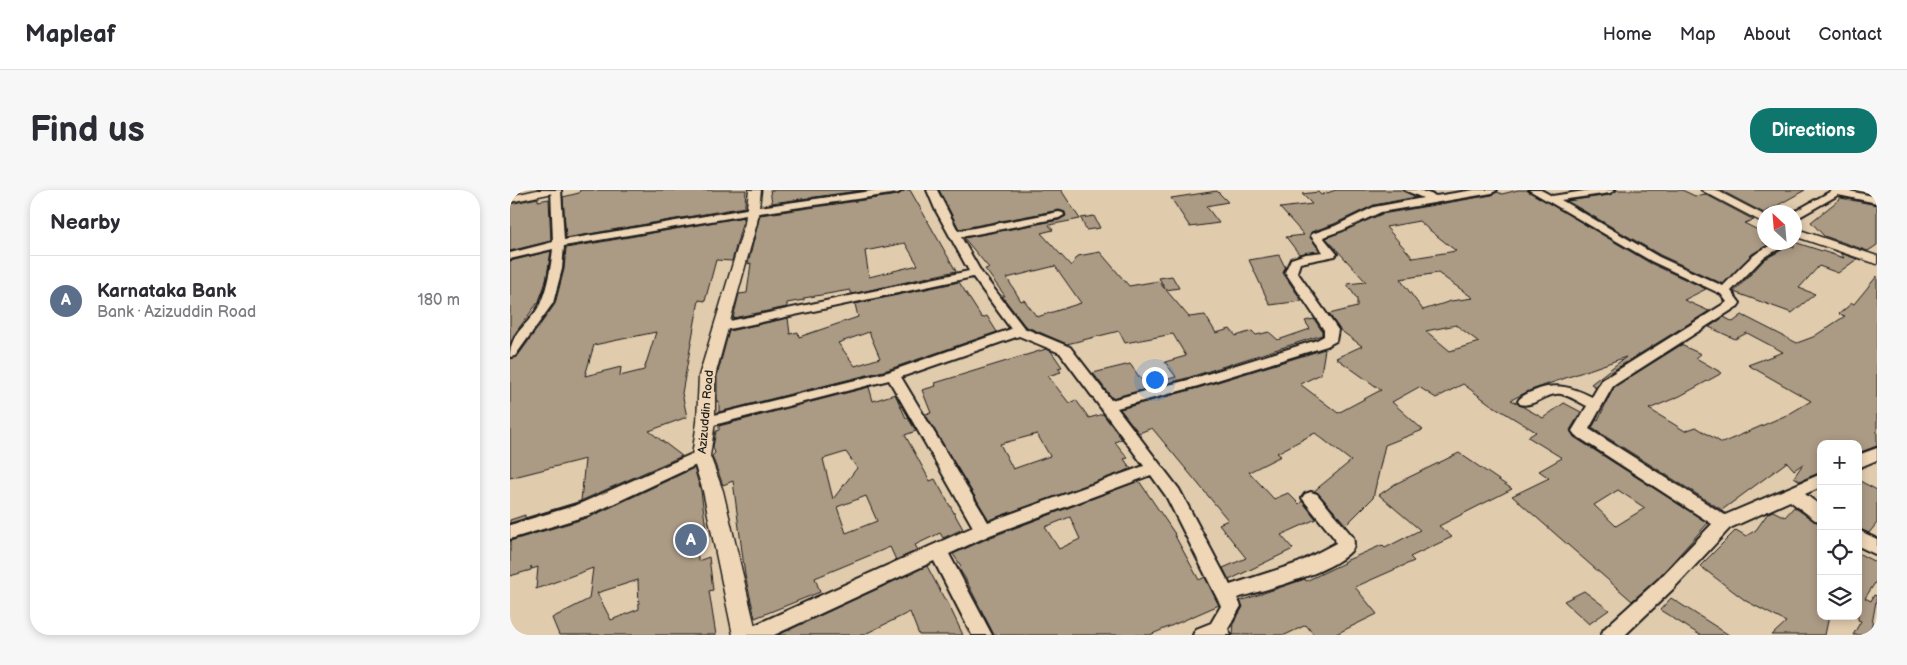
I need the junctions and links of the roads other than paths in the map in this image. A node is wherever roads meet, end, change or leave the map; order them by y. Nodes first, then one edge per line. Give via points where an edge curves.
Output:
1 (555, 190) edge
2 (755, 190) edge
3 (898, 190) edge
4 (932, 190) edge
5 (1409, 190) edge
6 (1492, 190) edge
7 (1534, 190) edge
8 (1610, 190) edge
9 (1707, 190) edge
10 (1839, 191) edge
11 (1440, 198) junction
12 (510, 199) edge
13 (1550, 199) junction
14 (1877, 200) edge
15 (752, 211) junction
16 (1802, 212) edge
17 (1058, 215) dead end
18 (1757, 215) edge
19 (954, 235) junction
20 (1802, 236) edge
21 (560, 244) junction
22 (1770, 250) edge
23 (510, 256) edge
24 (1877, 260) edge
25 (976, 273) junction
26 (1726, 290) junction
27 (720, 327) junction
28 (1019, 331) junction
29 (510, 353) edge
30 (893, 375) junction
31 (1525, 401) dead end
32 (1595, 404) junction
33 (1107, 406) junction
34 (706, 422) junction
35 (1877, 453) edge
36 (701, 456) junction
37 (1862, 460) edge
38 (1154, 468) junction
39 (1817, 482) edge
40 (1793, 494) junction
41 (1311, 498) dead end
42 (1817, 513) edge
43 (1724, 523) junction
44 (984, 530) junction
45 (510, 532) edge
46 (1862, 539) edge
47 (1877, 548) edge
48 (938, 551) junction
49 (1225, 594) junction
50 (1214, 633) edge
51 (745, 635) edge
52 (753, 635) edge
53 (982, 635) edge
54 (1611, 635) edge

1 - 12 street
1 - 21 street
2 - 15 street, Azizuddin Road
3 - 15 street
4 - 19 street
5 - 11 street
6 - 11 street
7 - 13 street
8 - 13 street
9 - 18 street
10 - 14 street
10 - 16 street
11 - 33 street via 1378,209 1316,236 1331,254 1295,261 1291,272 1331,330 1331,338 1193,383
13 - 26 street via 1656,259
15 - 21 street
15 - 27 street, Azizuddin Road
17 - 19 street
19 - 25 street
20 - 24 street
21 - 23 street
21 - 29 street via 547,303
22 - 26 street via 1760,255
25 - 27 street
25 - 28 street
26 - 32 street via 1734,303 1607,383
27 - 34 street, Azizuddin Road via 707,376
28 - 30 street
28 - 33 street via 1065,350
30 - 34 street
30 - 44 street
31 - 32 street via 1559,388
32 - 43 street via 1580,432
33 - 38 street
34 - 36 street, Azizuddin Road
35 - 37 street
36 - 45 street via 584,510
36 - 51 street, Azizuddin Road via 713,491
38 - 44 street
38 - 49 street via 1173,493
39 - 40 street
40 - 42 street
40 - 43 street
41 - 49 street via 1344,537 1345,546 1336,554 1281,577
43 - 54 street
44 - 48 street
46 - 47 street
48 - 52 street
48 - 53 street
49 - 50 street via 1231,606

